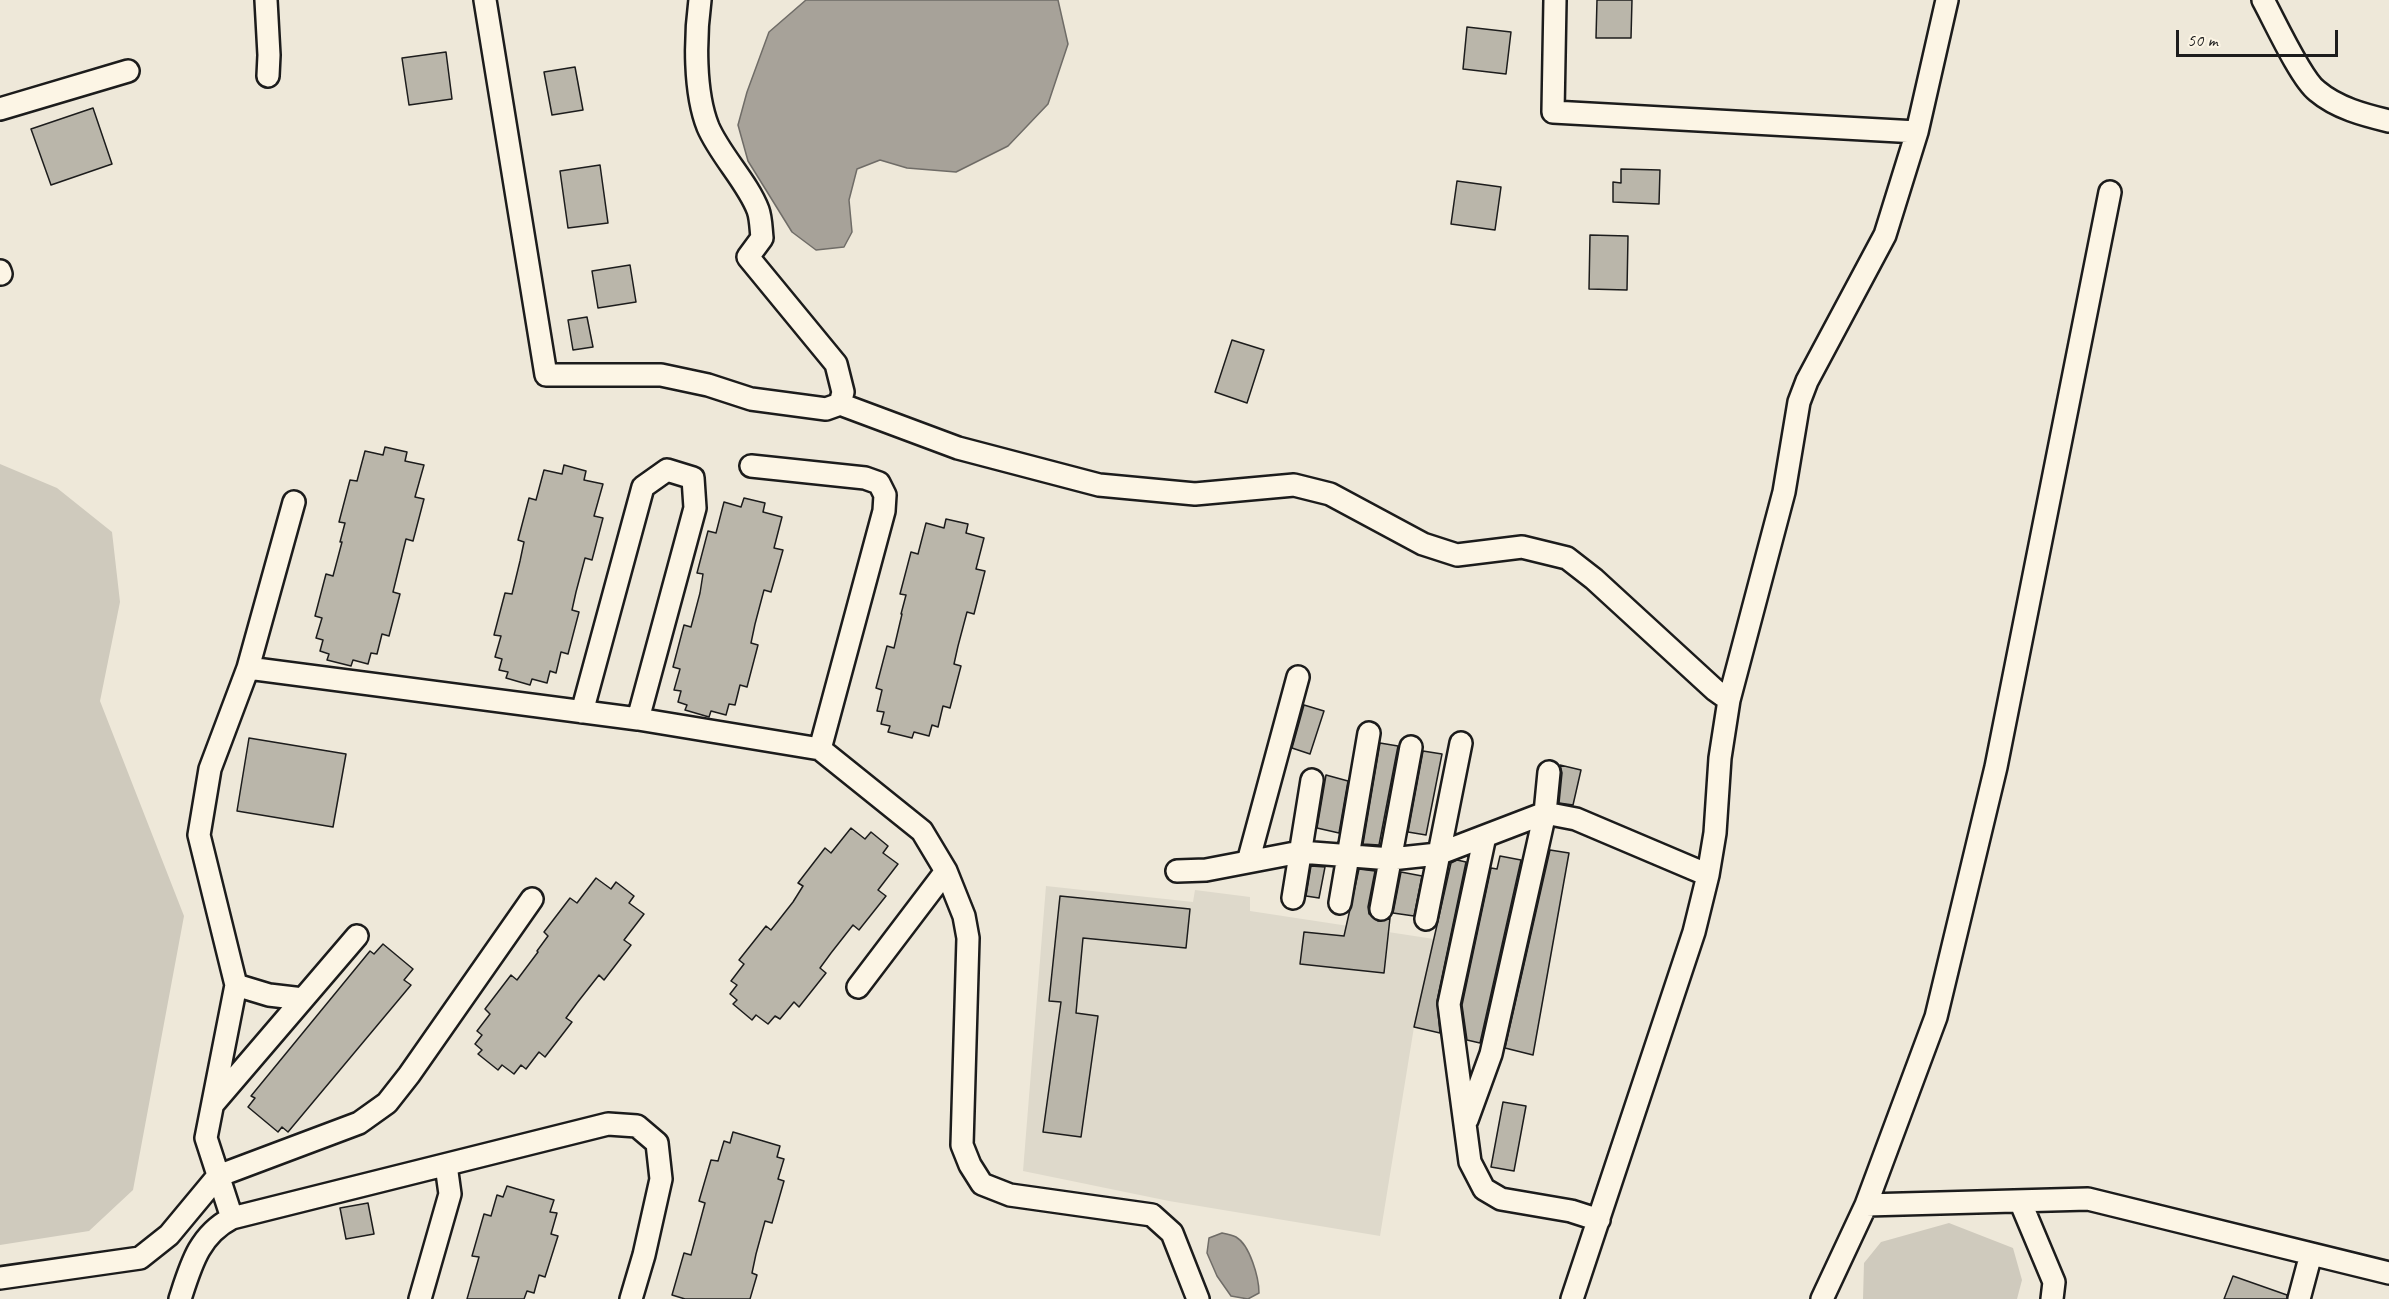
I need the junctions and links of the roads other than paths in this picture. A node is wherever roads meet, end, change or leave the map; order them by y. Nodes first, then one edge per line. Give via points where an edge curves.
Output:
1 (266, 0) edge
2 (485, 0) edge
3 (700, 0) edge
4 (1555, 0) edge
5 (1947, 0) edge
6 (2263, 0) edge
7 (128, 71) dead end
8 (268, 76) dead end
9 (0, 109) edge
10 (2389, 121) edge
11 (1917, 132) junction
12 (2110, 192) dead end
13 (840, 404) junction
14 (751, 466) dead end
15 (294, 502) dead end
16 (248, 668) junction
17 (1298, 677) dead end
18 (1729, 700) junction
19 (582, 712) junction
20 (638, 719) junction
21 (1370, 733) dead end
22 (1461, 743) dead end
23 (1411, 747) dead end
24 (820, 749) junction
25 (1549, 771) dead end
26 (1312, 780) dead end
27 (1545, 813) junction
28 (1485, 836) junction
29 (1300, 852) junction
30 (1438, 854) junction
31 (1348, 856) junction
32 (1391, 859) junction
33 (1248, 862) junction
34 (946, 871) junction
35 (1177, 871) dead end
36 (1708, 875) junction
37 (1293, 898) dead end
38 (532, 900) dead end
39 (1340, 903) dead end
40 (1381, 909) dead end
41 (1426, 919) dead end
42 (357, 936) dead end
43 (236, 985) junction
44 (858, 987) dead end
45 (303, 999) junction
46 (214, 1103) junction
47 (1466, 1122) junction
48 (446, 1165) junction
49 (218, 1176) junction
50 (2020, 1201) junction
51 (1866, 1205) junction
52 (232, 1218) junction
53 (1599, 1220) junction
54 (2312, 1254) junction
55 (2389, 1273) edge
56 (0, 1278) edge
57 (180, 1299) edge
58 (420, 1299) edge
59 (631, 1299) edge
60 (1198, 1299) edge
61 (1572, 1299) edge
62 (1822, 1299) edge
63 (2052, 1299) edge
64 (2298, 1299) edge

1 - 8 street
2 - 13 street via 546,375 661,375 751,399 826,409
3 - 13 street via 697,58 708,127 758,210 762,237 748,258 836,364 843,392
4 - 11 street via 1553,112
5 - 11 street
6 - 10 street via 2315,90 2346,109
7 - 9 street
11 - 18 street via 1885,235 1799,402 1784,492
12 - 51 street via 1996,767 1936,1017
13 - 18 street via 958,448 1099,485 1195,494 1294,485 1330,494 1423,544 1457,555 1522,547 1567,558
14 - 24 street via 866,478 879,483 885,495 884,512
15 - 16 street
16 - 19 street
16 - 43 street via 210,769 199,835
17 - 33 street
18 - 36 street
19 - 20 street
19 - 20 street via 643,488 667,470 693,478 695,508
20 - 24 street
21 - 31 street
22 - 30 street
23 - 32 street
24 - 34 street via 922,831
25 - 27 street
26 - 29 street
27 - 28 street
27 - 36 street via 1576,819
27 - 47 street via 1491,1054
28 - 30 street
28 - 47 street via 1449,1004
29 - 31 street
29 - 33 street
29 - 37 street
30 - 32 street
30 - 41 street
31 - 32 street
31 - 39 street
32 - 40 street
33 - 35 street
34 - 44 street
34 - 60 street via 964,916 968,939 962,1145 970,1165 982,1184 1010,1195 1152,1215 1172,1233
36 - 53 street via 1694,932
38 - 49 street via 387,1102 359,1123
42 - 45 street
43 - 45 street via 269,995
43 - 46 street
45 - 46 street
46 - 49 street via 206,1138
47 - 53 street via 1470,1162 1484,1189 1501,1199
48 - 52 street
48 - 58 street via 450,1194
48 - 59 street via 608,1124 637,1126 657,1143 661,1179
49 - 52 street
49 - 56 street via 169,1235 140,1258
50 - 51 street
50 - 54 street via 2088,1199
50 - 63 street via 2054,1282
51 - 62 street
52 - 57 street via 216,1226 192,1260
53 - 61 street
54 - 55 street
54 - 64 street

